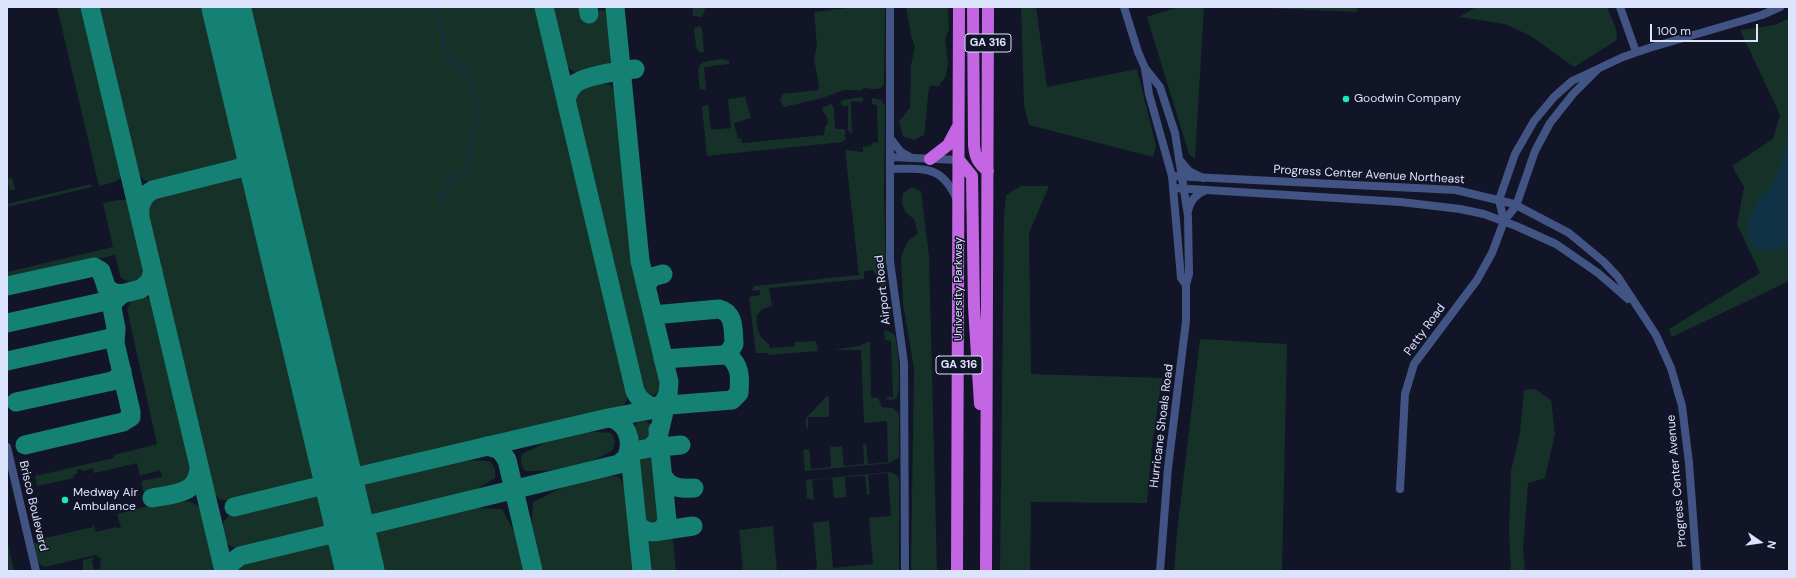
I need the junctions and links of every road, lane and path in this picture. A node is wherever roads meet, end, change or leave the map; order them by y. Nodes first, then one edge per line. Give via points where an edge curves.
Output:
1 (890, 7) edge
2 (959, 7) edge
3 (973, 7) edge
4 (988, 7) edge
5 (1124, 7) edge
6 (1620, 7) edge
7 (1780, 7) edge
8 (1636, 52) junction
9 (1145, 68) junction
10 (1598, 69) junction
11 (959, 123) junction
12 (890, 138) junction
13 (890, 157) junction
14 (912, 158) junction
15 (930, 159) junction
16 (959, 160) junction
17 (1179, 160) junction
18 (890, 169) junction
19 (988, 171) junction
20 (1172, 176) junction
21 (1181, 176) junction
22 (1203, 178) junction
23 (1174, 188) junction
24 (1183, 188) junction
25 (1206, 190) junction
26 (1499, 200) junction
27 (959, 205) junction
28 (1516, 206) junction
29 (1188, 216) junction
30 (1504, 221) junction
31 (1186, 285) junction
32 (1635, 305) junction
33 (7, 446) edge
34 (988, 459) junction
35 (1400, 489) dead end
36 (36, 571) edge
37 (905, 571) edge
38 (957, 571) edge
39 (986, 571) edge
40 (1160, 571) edge
41 (1697, 571) edge

1 - 12 street, Airport Road
2 - 11 highway, University Parkway / GA 316
3 - 19 highway via 975,156 980,165
4 - 19 highway, GA 316
5 - 9 street, Hurricane Shoals Road
6 - 8 street
7 - 8 street, Petty Road via 1762,15
8 - 10 street, Petty Road
9 - 17 street, Hurricane Shoals Road via 1160,87 1175,132
9 - 20 street, Hurricane Shoals Road via 1149,94
10 - 26 street, Petty Road via 1572,82 1554,97 1534,121 1515,154
10 - 28 street, Petty Road via 1572,94 1550,123 1535,152
11 - 15 highway via 948,145
11 - 16 highway, University Parkway / GA 316
12 - 13 street, Airport Road
12 - 14 street via 901,152
13 - 14 street
13 - 18 street, Airport Road
14 - 15 street
15 - 16 street
16 - 27 highway, University Parkway / GA 316
16 - 34 highway via 972,176 974,307 982,426
17 - 21 street, Hurricane Shoals Road
17 - 22 street via 1189,171
18 - 27 street via 931,170 950,187
18 - 37 street, Airport Road via 891,274 904,363
19 - 34 highway, GA 316
20 - 21 street, Progress Center Avenue Northeast
20 - 23 street, Hurricane Shoals Road
21 - 22 street, Progress Center Avenue Northeast
21 - 24 street, Hurricane Shoals Road
22 - 26 street, Progress Center Avenue Northeast via 1446,189
23 - 24 street, Progress Center Avenue Northeast
23 - 31 street, Hurricane Shoals Road via 1181,278
24 - 25 street, Progress Center Avenue Northeast
24 - 29 street, Hurricane Shoals Road
25 - 29 street via 1190,203
25 - 30 street, Progress Center Avenue Northeast via 1402,202 1460,209
26 - 28 street, Progress Center Avenue Northeast
26 - 30 street
27 - 38 highway, University Parkway / GA 316
28 - 30 street, Petty Road
28 - 32 street, Progress Center Avenue Northeast via 1569,233 1589,249 1618,277
29 - 31 street, Hurricane Shoals Road via 1189,274
30 - 32 street, Progress Center Avenue Northeast via 1556,244 1592,268
30 - 35 street, Petty Road via 1492,253 1477,280 1414,364 1405,394
31 - 40 street, Hurricane Shoals Road via 1186,321 1168,468
32 - 41 street, Progress Center Avenue via 1656,336 1671,368 1682,406
33 - 36 street, Brisco Boulevard
34 - 39 highway, GA 316

